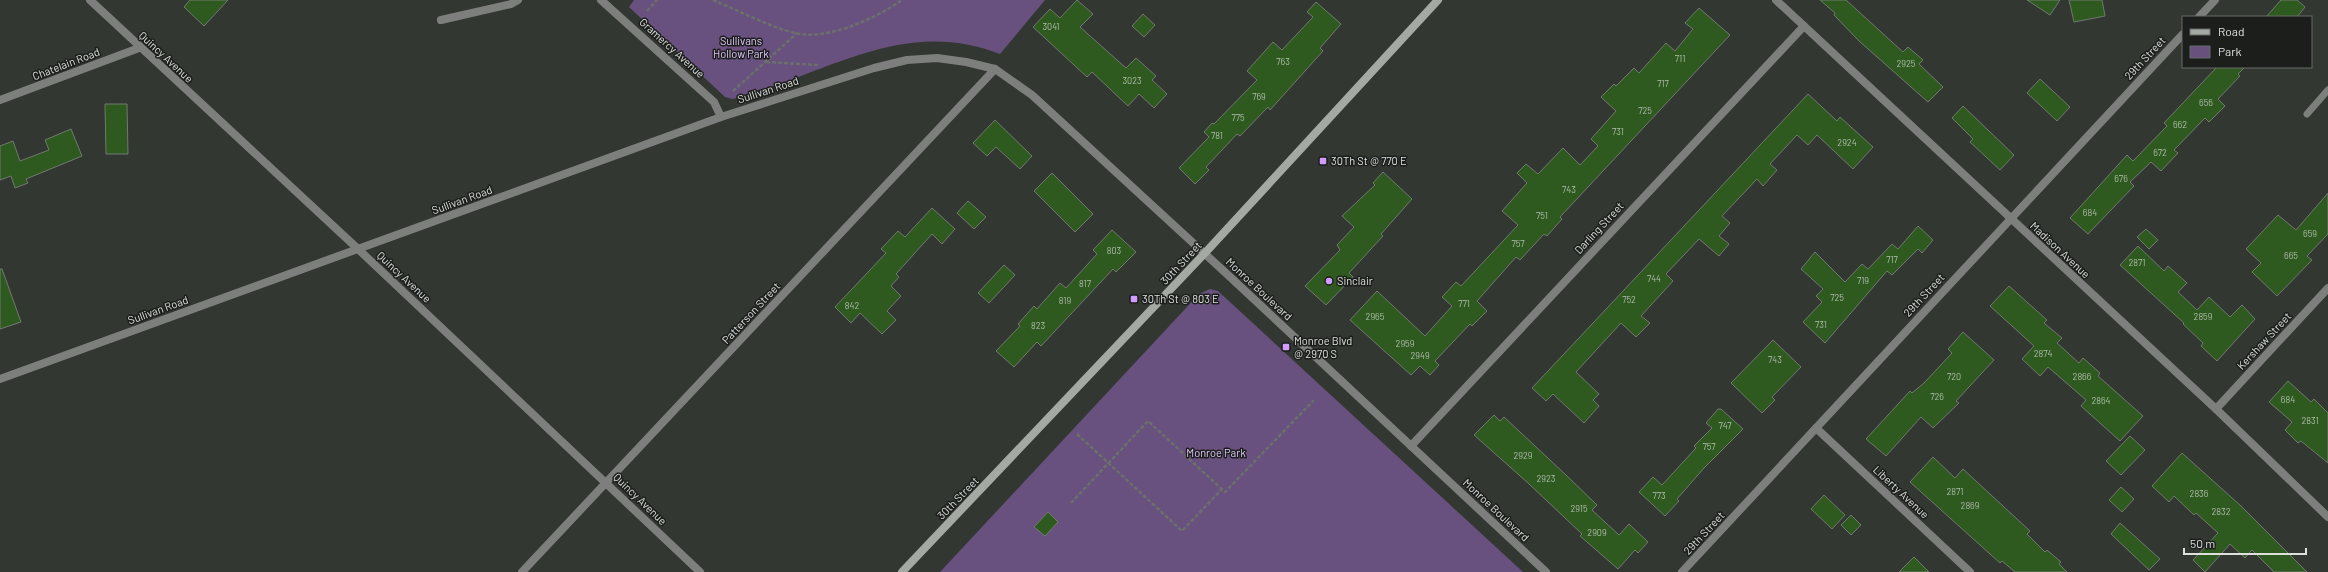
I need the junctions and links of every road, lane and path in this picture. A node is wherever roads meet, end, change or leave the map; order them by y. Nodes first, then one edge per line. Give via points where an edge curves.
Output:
1 (90, 0) edge
2 (518, 0) edge
3 (601, 0) edge
4 (657, 0) edge
5 (713, 0) edge
6 (902, 0) edge
7 (1438, 0) edge
8 (1776, 0) edge
9 (2215, 0) edge
10 (647, 11) dead end
11 (2200, 16) edge
12 (441, 20) dead end
13 (1804, 26) junction
14 (797, 33) junction
15 (2182, 35) edge
16 (140, 48) junction
17 (937, 58) joint
18 (766, 62) junction
19 (818, 65) dead end
20 (995, 69) junction
21 (2328, 90) edge
22 (733, 91) dead end
23 (0, 100) edge
24 (2307, 114) dead end
25 (721, 117) junction
26 (2010, 218) junction
27 (358, 249) junction
28 (1205, 254) junction
29 (2328, 288) edge
30 (0, 379) edge
31 (1314, 400) dead end
32 (2216, 409) junction
33 (1816, 428) junction
34 (1077, 434) dead end
35 (1411, 446) junction
36 (1108, 464) junction
37 (606, 482) junction
38 (1222, 489) junction
39 (1071, 503) dead end
40 (2328, 518) edge
41 (522, 572) edge
42 (700, 572) edge
43 (902, 572) edge
44 (1546, 572) edge
45 (1682, 572) edge
46 (1970, 572) edge

1 - 16 street, Quincy Avenue
2 - 12 street via 511,4
3 - 25 street, Gramercy Avenue via 714,102
4 - 10 path
5 - 14 path
6 - 14 path via 877,15 849,26 814,34
7 - 28 main road, 30th Street
8 - 13 street, Madison Avenue
9 - 11 street
13 - 26 street, Madison Avenue
13 - 35 street, Darling Street
14 - 18 path
15 - 26 street, 29th Street
16 - 23 street, Chatelain Road
16 - 27 street, Quincy Avenue
17 - 20 street, Monroe Boulevard
17 - 25 street, Sullivan Road via 907,60 874,68
18 - 19 path
18 - 22 path
20 - 28 street, Monroe Boulevard via 1032,95
20 - 37 street, Patterson Street
21 - 24 lane
25 - 27 street, Sullivan Road
26 - 32 street, Madison Avenue
26 - 33 street, 29th Street
27 - 30 street, Sullivan Road
27 - 37 street, Quincy Avenue
28 - 35 street, Monroe Boulevard
28 - 43 main road, 30th Street
29 - 32 street, Kershaw Street
31 - 38 path via 1225,492
32 - 40 street, Madison Avenue
33 - 45 street, 29th Street
33 - 46 street, Liberty Avenue
34 - 36 path
35 - 44 street, Monroe Boulevard
36 - 38 path via 1182,531
36 - 38 path via 1148,421
36 - 39 path
37 - 41 street, Patterson Street
37 - 42 street, Quincy Avenue

